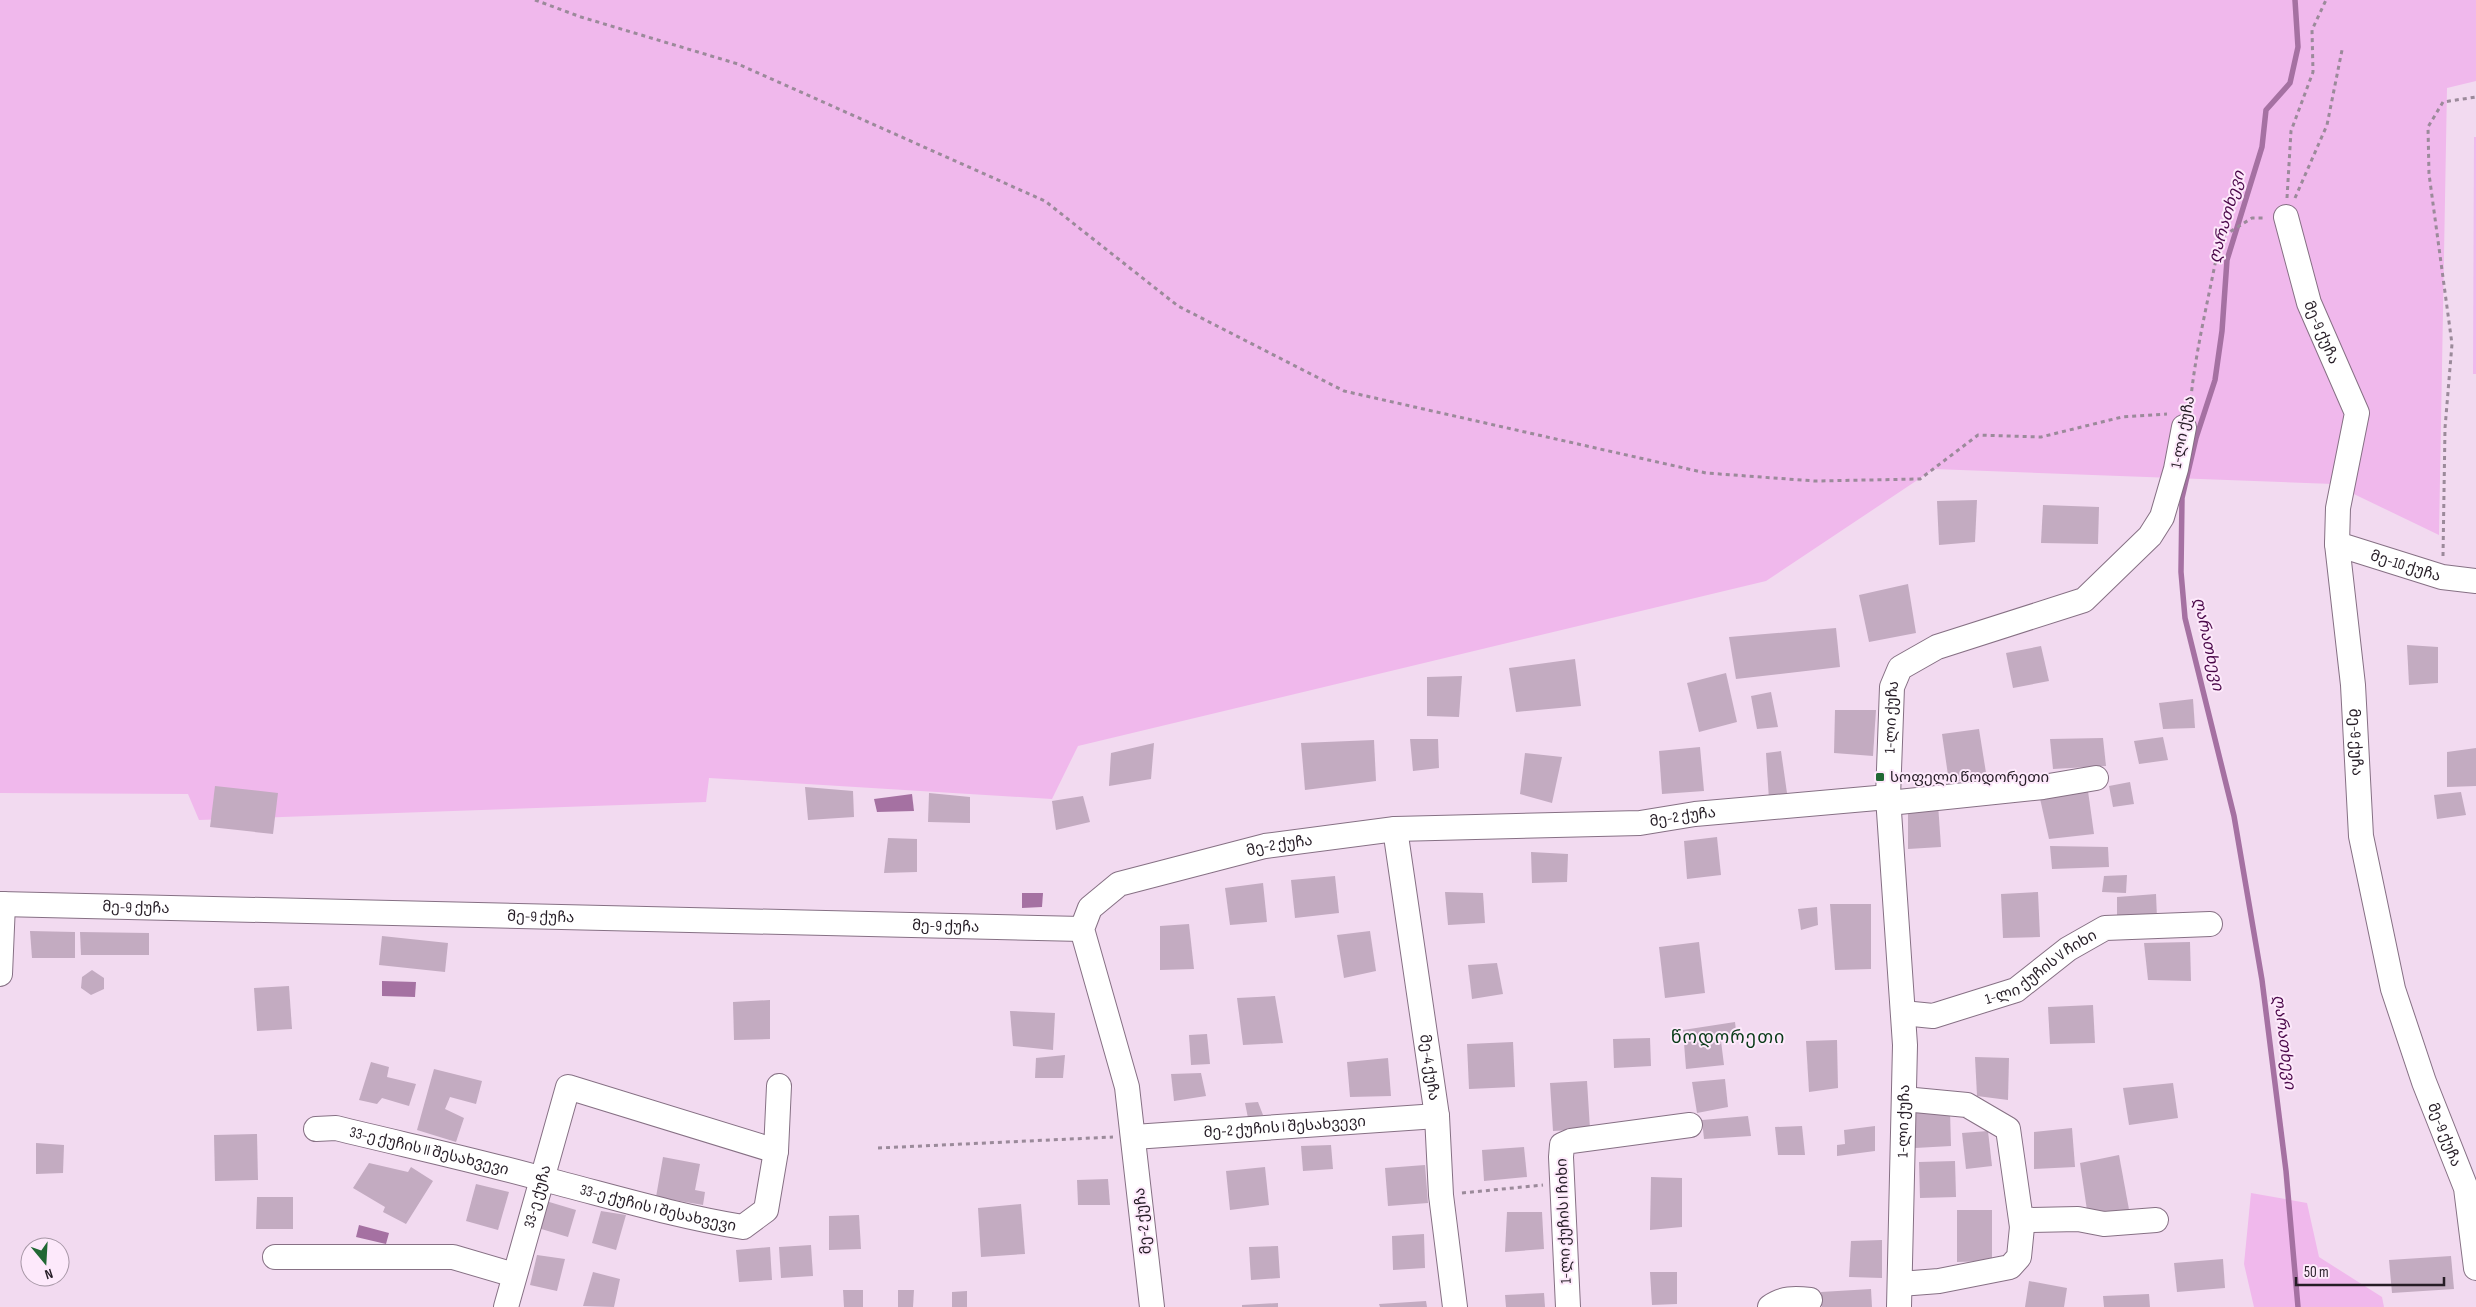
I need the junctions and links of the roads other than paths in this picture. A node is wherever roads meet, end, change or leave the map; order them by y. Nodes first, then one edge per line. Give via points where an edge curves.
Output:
1 (2286, 217) road end
2 (2177, 420) road end
3 (2337, 544) junction
4 (2476, 581) edge
5 (2096, 778) dead end
6 (1888, 800) junction
7 (1395, 829) junction
8 (2, 904) edge
9 (2210, 924) dead end
10 (1082, 929) junction
11 (0, 974) edge
12 (1903, 1013) junction
13 (779, 1086) dead end
14 (1904, 1099) junction
15 (1437, 1116) junction
16 (1690, 1125) dead end
17 (316, 1129) dead end
18 (1134, 1137) junction
19 (776, 1151) junction
20 (542, 1178) junction
21 (2156, 1220) dead end
22 (2022, 1227) junction
23 (275, 1257) dead end
24 (2476, 1268) edge
25 (514, 1275) junction
26 (1900, 1296) edge
27 (1810, 1300) dead end
28 (506, 1307) edge
29 (1152, 1307) edge
30 (1455, 1307) edge
31 (1568, 1307) edge
32 (1770, 1307) edge

1 - 3 street, მე-9 ქუჩა via 2309,303 2357,412 2338,508
2 - 6 street, 1-ლი ქუჩა via 2176,469 2162,517 2150,536 2084,600 1937,647 1900,668 1892,687
3 - 4 street, მე-10 ქუჩა via 2442,577
3 - 24 street, მე-9 ქუჩა via 2353,684 2361,836 2393,989 2424,1082 2466,1188
5 - 6 street, მე-2 ქუჩა via 2043,787
6 - 7 street, მე-2 ქუჩა via 1695,814 1640,823
6 - 12 street, 1-ლი ქუჩა
7 - 10 street, მე-2 ქუჩა via 1265,846 1119,884 1090,908
7 - 15 street, მე-4 ქუჩა
8 - 10 street, მე-9 ქუჩა
8 - 11 street
9 - 12 street, 1-ლი ქუჩის V ჩიხი via 2105,928 2068,949 2016,990 1933,1016
10 - 18 street, მე-2 ქუჩა via 1127,1087
12 - 14 street, 1-ლი ქუჩა
13 - 19 street, 33-ე ქუჩის I შესახვევი
14 - 22 street via 1966,1105 2008,1129
14 - 26 street, 1-ლი ქუჩა
15 - 18 street, მე-2 ქუჩის I შესახვევი
15 - 30 street, მე-4 ქუჩა
16 - 31 street, 1-ლი ქუჩის I ჩიხი via 1571,1141 1562,1145
17 - 20 street, 33-ე ქუჩის II შესახვევი via 336,1128
18 - 29 street, მე-2 ქუჩა
19 - 20 street, 33-ე ქუჩის I შესახვევი via 766,1210 743,1227 645,1207
19 - 20 street, 33-ე ქუჩა via 568,1087
20 - 25 street, 33-ე ქუჩა
21 - 22 street via 2104,1224 2078,1219 2040,1219 2028,1220
22 - 26 street via 2019,1257 2010,1267 1939,1281
23 - 25 street via 453,1258
25 - 28 street, 33-ე ქუჩა
27 - 32 street via 1796,1298 1776,1302

